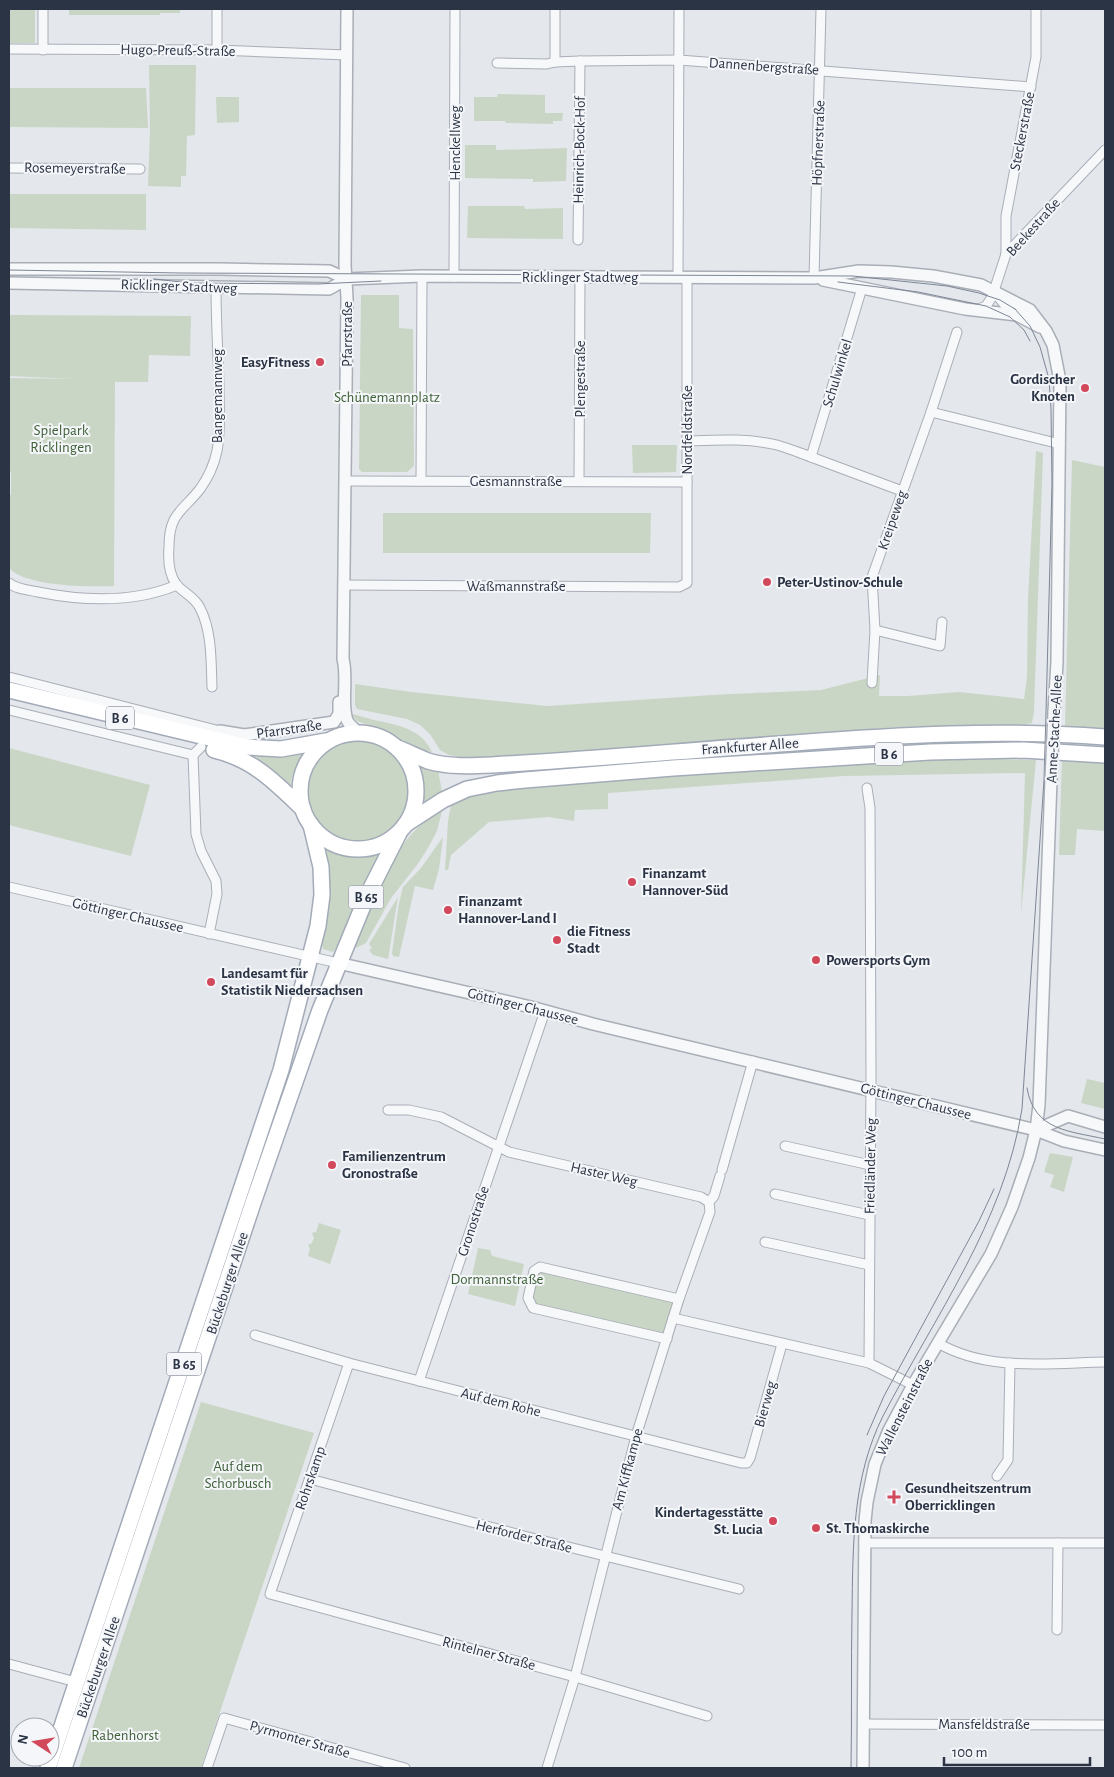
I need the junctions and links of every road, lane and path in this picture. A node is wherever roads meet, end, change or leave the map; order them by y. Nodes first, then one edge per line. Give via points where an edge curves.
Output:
1 (43, 9) edge
2 (218, 9) edge
3 (347, 9) edge
4 (455, 9) edge
5 (555, 9) edge
6 (679, 9) edge
7 (821, 9) edge
8 (1036, 9) edge
9 (9, 50) edge
10 (43, 50) junction
11 (217, 50) junction
12 (347, 55) junction
13 (580, 60) junction
14 (679, 60) junction
15 (555, 62) junction
16 (498, 63) dead end
17 (820, 70) junction
18 (1031, 87) junction
19 (1105, 150) edge
20 (9, 168) edge
21 (140, 169) dead end
22 (578, 240) dead end
23 (1006, 254) junction
24 (9, 269) edge
25 (422, 276) junction
26 (580, 276) junction
27 (454, 277) junction
28 (682, 277) junction
29 (814, 278) junction
30 (347, 279) junction
31 (9, 283) edge
32 (981, 285) joint
33 (216, 287) junction
34 (862, 288) junction
35 (994, 291) junction
36 (976, 310) junction
37 (1013, 315) junction
38 (1046, 331) junction
39 (957, 332) dead end
40 (931, 412) junction
41 (686, 442) junction
42 (1060, 444) junction
43 (811, 457) junction
44 (345, 481) junction
45 (420, 481) junction
46 (579, 481) junction
47 (686, 482) junction
48 (902, 491) junction
49 (9, 583) edge
50 (687, 583) joint
51 (177, 585) junction
52 (344, 585) junction
53 (942, 622) dead end
54 (875, 630) junction
55 (343, 659) junction
56 (9, 677) edge
57 (872, 683) dead end
58 (212, 687) dead end
59 (9, 690) edge
60 (9, 700) edge
61 (9, 710) edge
62 (357, 732) junction
63 (1105, 737) edge
64 (327, 741) junction
65 (206, 743) junction
66 (398, 748) junction
67 (1105, 755) edge
68 (867, 788) dead end
69 (303, 809) junction
70 (311, 825) junction
71 (402, 828) junction
72 (9, 887) edge
73 (209, 934) junction
74 (311, 957) junction
75 (338, 963) junction
76 (545, 1011) junction
77 (752, 1061) junction
78 (871, 1090) junction
79 (388, 1110) dead end
80 (1105, 1126) edge
81 (1036, 1130) junction
82 (785, 1146) dead end
83 (498, 1147) junction
84 (1105, 1150) edge
85 (870, 1165) junction
86 (775, 1194) dead end
87 (709, 1202) junction
88 (869, 1215) junction
89 (765, 1242) dead end
90 (869, 1265) junction
91 (679, 1299) junction
92 (673, 1318) junction
93 (255, 1336) dead end
94 (667, 1339) junction
95 (938, 1343) junction
96 (782, 1344) junction
97 (1105, 1362) edge
98 (349, 1363) junction
99 (869, 1363) junction
100 (1010, 1363) junction
101 (420, 1381) junction
102 (913, 1385) junction
103 (636, 1436) junction
104 (747, 1463) joint
105 (997, 1476) dead end
106 (310, 1479) junction
107 (864, 1543) junction
108 (1058, 1543) junction
109 (1105, 1544) edge
110 (605, 1556) junction
111 (740, 1589) dead end
112 (270, 1594) joint
113 (1057, 1630) dead end
114 (9, 1664) edge
115 (575, 1677) junction
116 (76, 1682) junction
117 (707, 1716) dead end
118 (863, 1724) junction
119 (1105, 1725) edge
120 (48, 1768) edge
121 (64, 1768) edge
122 (207, 1768) edge
123 (405, 1768) edge
124 (547, 1768) edge
125 (863, 1768) edge

1 - 10 street
2 - 11 street
3 - 12 street, Pfarrstraße
4 - 27 street, Henckellweg
5 - 15 street
6 - 14 street, Nordfeldstraße
7 - 17 street, Höpfnerstraße
8 - 18 street, Steckerstraße via 1036,58
9 - 10 street, Hugo-Preuß-Straße
10 - 11 street, Hugo-Preuß-Straße
11 - 12 street, Hugo-Preuß-Straße
12 - 30 street, Pfarrstraße
13 - 14 street, Dannenbergstraße
13 - 15 street, Dannenbergstraße
13 - 22 street, Heinrich-Bock-Hof
14 - 17 street, Dannenbergstraße
14 - 28 street, Nordfeldstraße
15 - 16 street, Dannenbergstraße
17 - 18 street, Dannenbergstraße
17 - 29 street, Höpfnerstraße
18 - 23 street, Steckerstraße via 1006,216
19 - 23 street, Beekestraße
20 - 21 street, Rosemeyerstraße
23 - 35 street, Beekestraße
24 - 30 street, Ricklinger Stadtweg via 329,271
25 - 27 street, Ricklinger Stadtweg
25 - 30 street, Ricklinger Stadtweg
25 - 45 street
26 - 27 street, Ricklinger Stadtweg
26 - 28 street, Ricklinger Stadtweg
26 - 46 street, Plengestraße
28 - 29 street, Ricklinger Stadtweg
28 - 41 street, Nordfeldstraße
29 - 32 street, Ricklinger Stadtweg via 891,272
29 - 34 street, Ricklinger Stadtweg
30 - 33 street, Ricklinger Stadtweg via 329,289
30 - 44 street, Pfarrstraße
31 - 33 street, Ricklinger Stadtweg
32 - 35 street, Anne-Stache-Allee
33 - 51 street, Bangemannweg via 220,422 217,452 210,474 177,514 170,528 169,558
34 - 36 street, Ricklinger Stadtweg
34 - 43 street, Schulwinkel
35 - 36 street, Beekestraße via 986,306
35 - 37 street, Anne-Stache-Allee
35 - 38 street, Anne-Stache-Allee via 1030,310
36 - 37 street, Anne-Stache-Allee
37 - 38 street, Anne-Stache-Allee via 1023,317
38 - 42 street, Anne-Stache-Allee via 1053,345 1060,381
39 - 40 street, Kreipeweg
40 - 42 street
40 - 48 street, Kreipeweg
41 - 43 street via 755,442 776,445
41 - 47 street, Nordfeldstraße
42 - 81 street, Anne-Stache-Allee, bridge via 1057,652
43 - 48 street
44 - 45 street, Gesmannstraße
44 - 52 street, Pfarrstraße
45 - 46 street, Gesmannstraße
46 - 47 street, Gesmannstraße
47 - 50 street, Nordfeldstraße
48 - 54 street, Kreipeweg via 872,578
49 - 51 street via 25,590 78,598 118,598
50 - 52 street, Waßmannstraße via 679,586
51 - 58 street via 200,608 208,632
52 - 55 street, Pfarrstraße
53 - 54 street via 940,646
54 - 57 street, Kreipeweg
55 - 62 street, Pfarrstraße via 346,669 345,713
55 - 65 street, Pfarrstraße via 339,670 339,714 334,722
56 - 65 street
59 - 65 main road, B 6
60 - 65 main road, B 6
61 - 65 street
62 - 64 main road, B 6
62 - 66 main road, B 6 via 379,736
63 - 66 main road, Frankfurter Allee / B 6 via 972,733 898,735 492,766 436,762
64 - 65 main road, B 6 via 293,748 263,749
64 - 69 main road, B 6 via 311,756 302,776 300,798
65 - 69 main road, B 6 via 254,765
65 - 73 street via 196,834 216,881
66 - 71 main road, B 6 via 410,766 416,784 412,814
67 - 71 main road, Frankfurter Allee / B 6 via 1023,750 930,752 525,780 467,789 443,800
68 - 78 street, Friedländer Weg via 870,816
69 - 70 main road, B 6
70 - 71 main road, B 6 via 327,840 359,849 381,845
70 - 74 main road, Bückeburger Allee / B 65 via 321,868 322,895
71 - 75 main road, Bückeburger Allee / B 65
72 - 73 street, Göttinger Chaussee
73 - 74 street, Göttinger Chaussee
74 - 75 street, Göttinger Chaussee
74 - 116 main road, Bückeburger Allee / B 65 via 278,1080
75 - 76 street, Göttinger Chaussee
75 - 121 main road, Bückeburger Allee / B 65 via 257,1190
76 - 77 street, Göttinger Chaussee
76 - 83 street, Gronostraße
77 - 78 street, Göttinger Chaussee
77 - 87 street, Am Kiffkampe via 714,1196
78 - 81 street, Göttinger Chaussee
78 - 85 street, Friedländer Weg
79 - 83 street via 441,1116
80 - 81 street via 1068,1116
81 - 84 street, Göttinger Chaussee via 1064,1141
81 - 95 street, Wallensteinstraße via 1012,1207 991,1254
82 - 85 street
83 - 87 street, Haster Weg via 702,1196
83 - 101 street, Gronostraße
85 - 88 street, Friedländer Weg
86 - 88 street
87 - 91 street, Am Kiffkampe via 710,1212
88 - 90 street, Friedländer Weg
89 - 90 street
90 - 99 street, Friedländer Weg
91 - 92 street, Am Kiffkampe
91 - 94 street via 540,1267 534,1271 528,1298 533,1308
92 - 94 street, Am Kiffkampe
92 - 96 street
93 - 98 street, Auf dem Rohe
94 - 103 street, Am Kiffkampe
95 - 100 street via 954,1352
95 - 102 street, Wallensteinstraße
96 - 99 street
96 - 104 street, Bierweg
97 - 100 street
98 - 101 street, Auf dem Rohe
98 - 106 street, Rohrskamp
99 - 102 street
100 - 105 street via 1008,1460
101 - 103 street, Auf dem Rohe
102 - 107 street, Wallensteinstraße via 875,1464 867,1502
103 - 104 street, Auf dem Rohe
103 - 110 street, Am Kiffkampe
106 - 110 street, Herforder Straße
106 - 112 street, Rohrskamp
107 - 108 street
107 - 118 street, Wallensteinstraße
108 - 109 street
108 - 113 street
110 - 111 street, Herforder Straße
110 - 115 street, Am Kiffkampe
112 - 115 street, Rintelner Straße
114 - 116 street
115 - 117 street, Rintelner Straße
115 - 124 street, Am Kiffkampe
116 - 120 main road, Bückeburger Allee / B 65
118 - 119 street, Mansfeldstraße
118 - 125 street, Wallensteinstraße
122 - 123 street, Pyrmonter Straße via 224,1718

